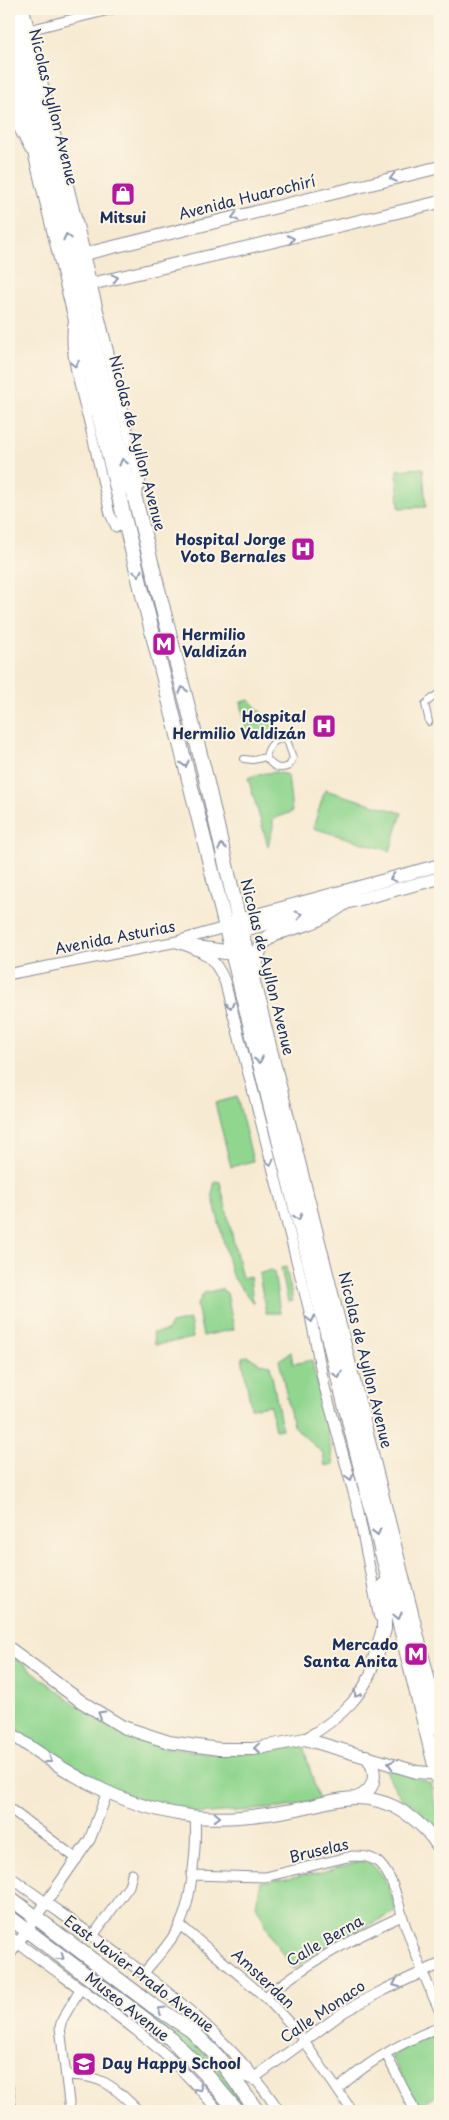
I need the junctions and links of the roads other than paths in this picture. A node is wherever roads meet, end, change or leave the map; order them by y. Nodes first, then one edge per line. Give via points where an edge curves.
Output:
1 (12, 9) edge
2 (23, 9) edge
3 (113, 9) edge
4 (18, 32) edge
5 (9, 45) edge
6 (9, 88) edge
7 (40, 167) junction
8 (440, 167) edge
9 (440, 202) edge
10 (72, 257) junction
11 (80, 285) junction
12 (75, 316) junction
13 (104, 382) junction
14 (87, 414) joint
15 (135, 499) junction
16 (122, 526) junction
17 (440, 692) edge
18 (429, 722) dead end
19 (266, 757) junction
20 (244, 759) dead end
21 (440, 865) edge
22 (440, 878) edge
23 (344, 903) junction
24 (235, 926) junction
25 (175, 942) junction
26 (196, 948) junction
27 (233, 953) junction
28 (9, 974) edge
29 (254, 986) junction
30 (382, 1552) junction
31 (9, 1648) edge
32 (375, 1659) junction
33 (437, 1704) edge
34 (440, 1729) edge
35 (9, 1732) edge
36 (305, 1739) junction
37 (366, 1756) junction
38 (439, 1778) edge
39 (107, 1793) junction
40 (356, 1798) junction
41 (9, 1808) edge
42 (195, 1817) junction
43 (440, 1849) edge
44 (77, 1859) junction
45 (132, 1874) dead end
46 (191, 1875) junction
47 (9, 1876) edge
48 (9, 1897) edge
49 (45, 1902) junction
50 (402, 1916) junction
51 (9, 1917) edge
52 (35, 1917) junction
53 (180, 1925) junction
54 (26, 1930) junction
55 (54, 1931) junction
56 (9, 1936) edge
57 (92, 1938) junction
58 (18, 1942) junction
59 (45, 1945) junction
60 (9, 1957) edge
61 (440, 1964) edge
62 (422, 1972) junction
63 (143, 1974) junction
64 (80, 1990) junction
65 (265, 1996) junction
66 (440, 2012) edge
67 (440, 2027) edge
68 (305, 2041) junction
69 (386, 2054) junction
70 (224, 2065) junction
71 (66, 2075) junction
72 (254, 2078) junction
73 (338, 2088) junction
74 (9, 2089) edge
75 (11, 2111) edge
76 (70, 2111) edge
77 (139, 2111) edge
78 (218, 2111) edge
79 (237, 2111) edge
80 (257, 2111) edge
81 (279, 2111) edge
82 (352, 2111) edge
83 (415, 2111) edge

1 - 4 main road, Nicolas Ayllon Avenue
2 - 4 main road
3 - 4 street
10 -> 4 main road, Nicolas de Ayllon Avenue
5 - 7 main road, Nicolas de Ayllon Avenue
6 - 7 main road via 19,126
7 - 10 main road, Nicolas de Ayllon Avenue
8 -> 10 main road, Avenida Huarochirí
11 -> 9 main road
10 - 11 main road, Nicolas de Ayllon Avenue
11 - 12 main road, Nicolas de Ayllon Avenue
11 - 13 main road, Nicolas de Ayllon Avenue
12 - 13 main road, Nicolas de Ayllon Avenue
12 -> 14 street, Nicolas de Ayllon Avenue via 71,335
15 -> 13 main road, Nicolas de Ayllon Avenue
13 - 15 street via 140,481
13 - 16 main road, Nicolas de Ayllon Avenue
14 - 16 street, Nicolas de Ayllon Avenue via 110,514
24 -> 15 main road, Nicolas de Ayllon Avenue via 205,774
16 -> 24 main road, Nicolas de Ayllon Avenue
17 - 18 street via 425,704
19 - 19 street via 271,744 279,739 287,740 293,758 289,766 273,766
19 - 20 street
21 -> 24 main road
22 - 23 main road
24 -> 23 main road
23 - 29 main road via 323,917 268,936 258,952
24 - 25 street, Avenida Asturias
24 - 27 main road, Nicolas de Ayllon Avenue
24 - 29 main road, Nicolas de Ayllon Avenue
25 - 26 street
25 - 28 street, Avenida Asturias
26 - 27 main road
26 -> 32 street via 213,960 225,982 310,1313 324,1385 357,1505 378,1604
27 -> 30 main road, Nicolas de Ayllon Avenue
29 - 33 main road, Nicolas de Ayllon Avenue
30 - 32 main road via 384,1629
30 -> 38 main road, Nicolas de Ayllon Avenue
36 -> 31 main road via 253,1749 219,1749 169,1742 123,1727 82,1702
32 -> 36 street via 347,1709 331,1724
33 - 34 main road, Nicolas de Ayllon Avenue
35 -> 39 main road via 51,1763
36 - 37 main road
38 -> 37 main road
37 - 40 main road via 375,1772 374,1781 370,1789
39 - 42 main road via 144,1807
39 - 44 street via 90,1839
42 -> 40 main road via 248,1817
40 - 43 main road via 385,1803 407,1814 426,1829
41 - 44 street
42 - 46 street
44 - 49 street
45 - 57 street via 129,1886
46 - 50 street, Bruselas via 265,1877 364,1856 378,1862 386,1872
46 - 53 street
47 - 49 street
48 - 52 main road, East Javier Prado Avenue
49 - 52 street
49 - 57 street
50 - 62 street, Bruselas
50 - 65 street, Calle Berna via 341,1945
51 - 54 main road, East Javier Prado Avenue
52 - 54 street
52 - 55 main road, East Javier Prado Avenue
53 - 63 street
53 - 65 street, Amsterdan
54 - 58 street
54 - 59 main road, East Javier Prado Avenue
55 - 59 main road via 44,1934
70 -> 55 main road, East Javier Prado Avenue via 191,2030 152,2005
56 - 58 street, Museo Avenue
57 - 63 street
58 - 60 street
58 - 64 street, Museo Avenue
59 -> 79 main road, East Javier Prado Avenue via 171,2039 203,2070
61 - 62 street, Calle Monaco
62 - 66 street, Bruselas
62 -> 68 street, Calle Monaco via 364,2000
63 - 72 street via 210,2029
64 - 71 street via 62,2020
64 -> 78 street, Museo Avenue via 164,2055
65 - 68 street, Amsterdan
67 - 69 street
68 - 72 street, Calle Monaco
68 - 73 street, Amsterdan
69 - 73 street
69 - 83 street
70 - 72 main road
70 - 80 main road, East Javier Prado Avenue
71 - 76 street
71 - 77 street via 87,2075 112,2085
72 - 81 street
73 - 82 street, Amsterdan
74 - 75 street

